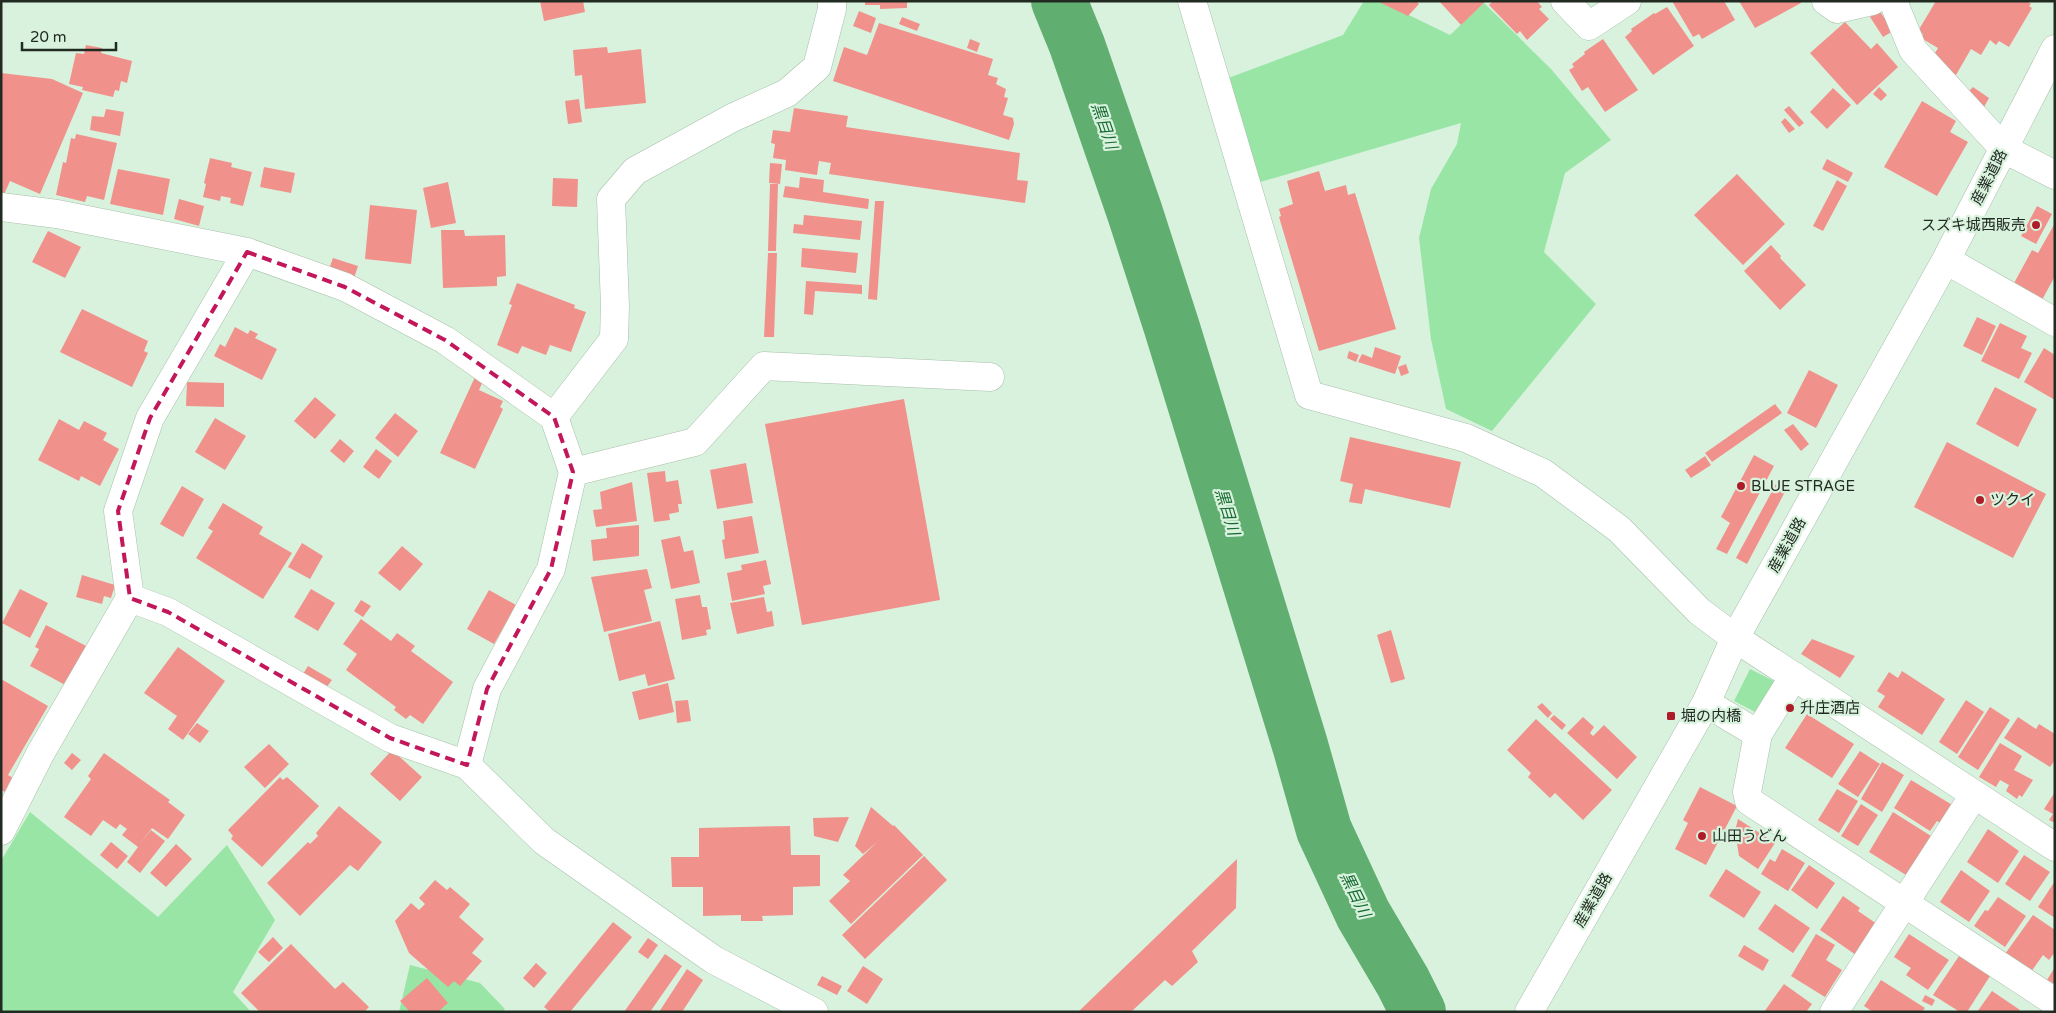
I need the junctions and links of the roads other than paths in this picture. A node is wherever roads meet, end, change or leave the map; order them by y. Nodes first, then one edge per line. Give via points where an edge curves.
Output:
1 (832, 1) edge
2 (1192, 1) edge
3 (1564, 1) edge
4 (1627, 1) edge
5 (1826, 1) edge
6 (1872, 1) edge
7 (1893, 1) edge
8 (2055, 49) edge
9 (2004, 149) junction
10 (2055, 175) edge
11 (1, 207) edge
12 (247, 252) junction
13 (1946, 260) junction
14 (2055, 322) edge
15 (990, 377) dead end
16 (554, 417) junction
17 (573, 472) junction
18 (130, 598) junction
19 (1735, 638) junction
20 (1794, 676) junction
21 (1706, 703) junction
22 (1758, 734) junction
23 (467, 765) junction
24 (1974, 795) junction
25 (1, 831) edge
26 (2055, 847) edge
27 (1904, 903) junction
28 (2055, 1002) edge
29 (814, 1012) edge
30 (1529, 1012) edge
31 (1834, 1012) edge

1 - 16 street via 817,67 787,93 732,118 635,171 611,199 614,339
2 - 19 street via 1309,395 1466,438 1543,473 1619,529 1699,611
3 - 4 street via 1589,26
5 - 6 street via 1836,9
7 - 9 street via 1913,50
8 - 9 street, 産業道路
9 - 10 street
9 - 13 street, 産業道路
11 - 12 street via 57,214
12 - 16 street via 345,287 445,340
12 - 18 street via 150,418 118,511
13 - 14 street
13 - 19 street, 産業道路
15 - 17 street via 764,366 696,442
16 - 17 street
17 - 23 street via 551,569 487,689
18 - 23 street via 168,612 390,738
18 - 25 street via 40,754
19 - 20 street
19 - 21 street, 産業道路
20 - 22 street
20 - 24 street
21 - 22 street
21 - 30 street, 産業道路
22 - 27 street via 1747,792 1749,801
23 - 29 street via 544,841 714,960
24 - 26 street
24 - 27 street
27 - 28 street
27 - 31 street

